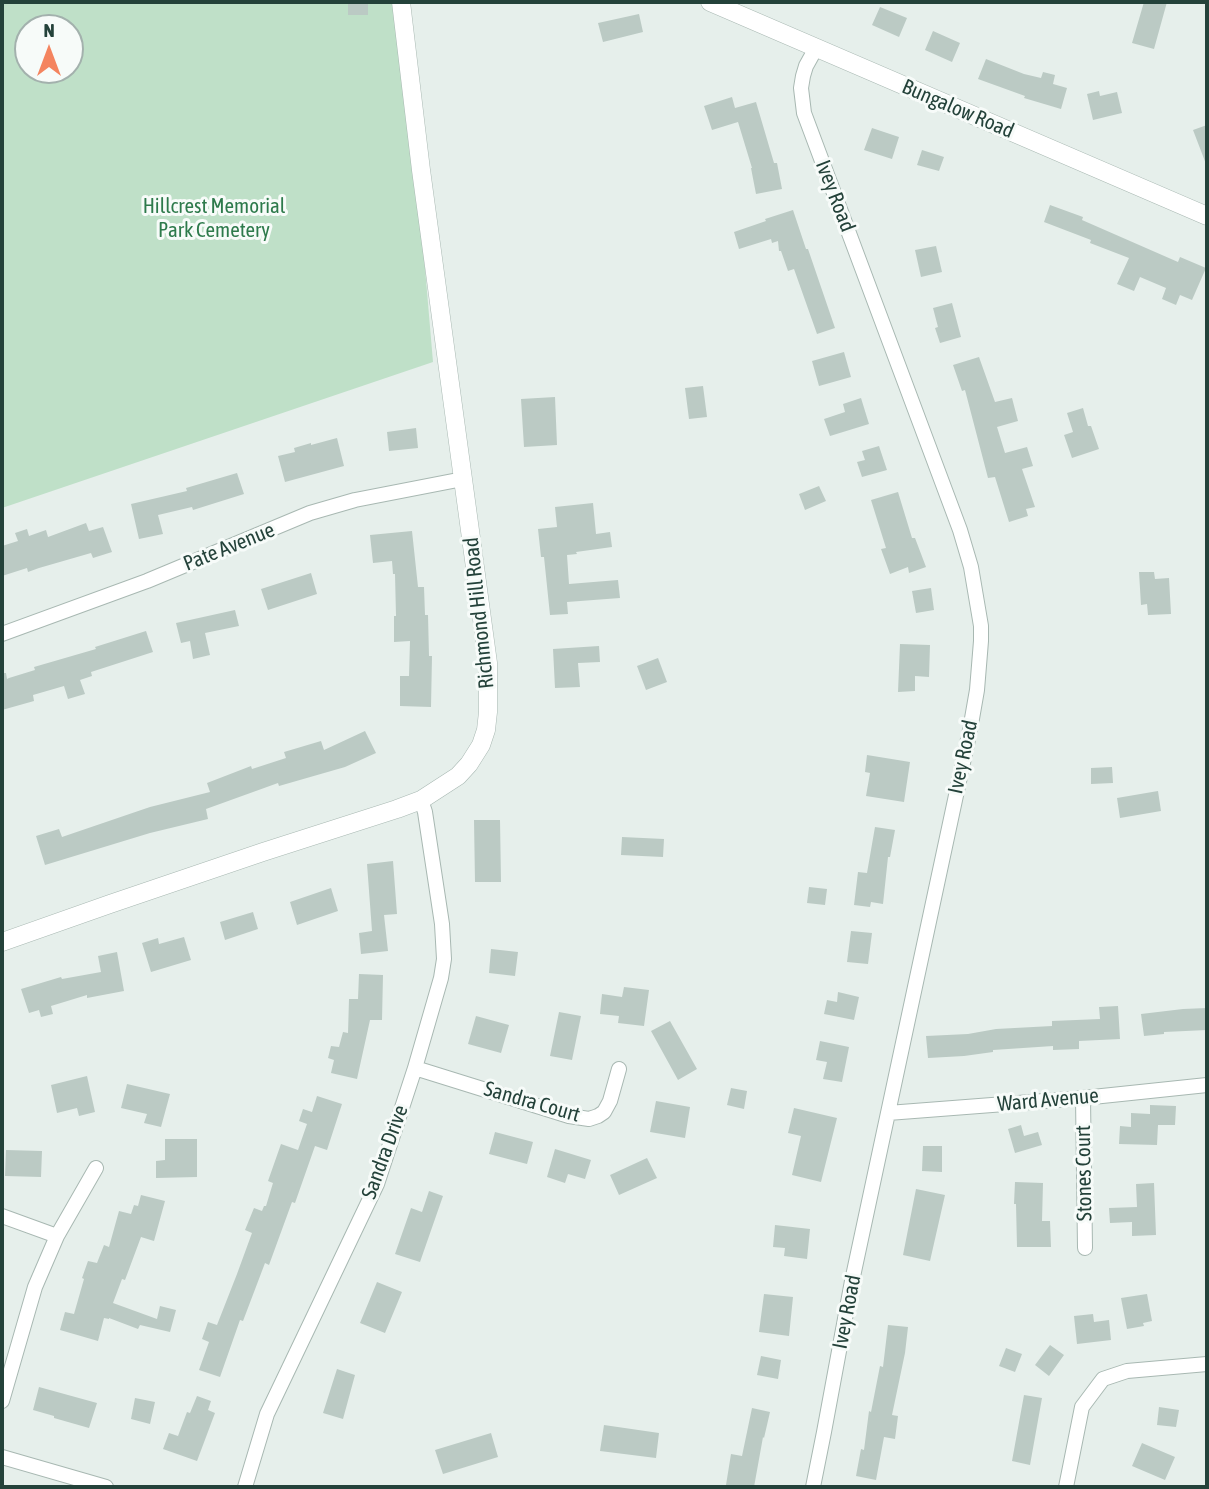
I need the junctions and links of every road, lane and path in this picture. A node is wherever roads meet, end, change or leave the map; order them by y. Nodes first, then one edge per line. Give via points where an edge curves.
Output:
1 (401, 2) edge
2 (709, 2) edge
3 (816, 48) junction
4 (1207, 216) edge
5 (463, 479) junction
6 (2, 634) edge
7 (421, 800) junction
8 (2, 942) edge
9 (415, 1068) junction
10 (619, 1069) dead end
11 (1207, 1085) edge
12 (1083, 1098) junction
13 (888, 1112) junction
14 (96, 1168) dead end
15 (2, 1216) edge
16 (57, 1236) junction
17 (1085, 1248) dead end
18 (1207, 1364) edge
19 (2, 1401) edge
20 (2, 1457) edge
21 (106, 1487) edge
22 (245, 1487) edge
23 (813, 1487) edge
24 (1066, 1487) edge

1 - 5 street, Richmond Hill Road
2 - 3 street, Bungalow Road
3 - 4 street, Bungalow Road
3 - 13 street, Ivey Road via 803,76 804,113 960,530 981,626 970,730
5 - 6 street, Pate Avenue via 310,513 147,581
5 - 7 street, Richmond Hill Road via 488,663 486,730 470,764
7 - 8 street, Richmond Hill Road
7 - 9 street, Sandra Drive via 444,959
9 - 10 street, Sandra Court via 589,1119 604,1112
9 - 22 street, Sandra Drive via 377,1184 271,1405
11 - 12 street, Ward Avenue
12 - 13 street, Ward Avenue
12 - 17 street, Stones Court
13 - 23 street, Ivey Road
14 - 16 street
15 - 16 street
16 - 19 street via 35,1287
18 - 24 street via 1127,1371 1103,1379 1082,1408
20 - 21 street

